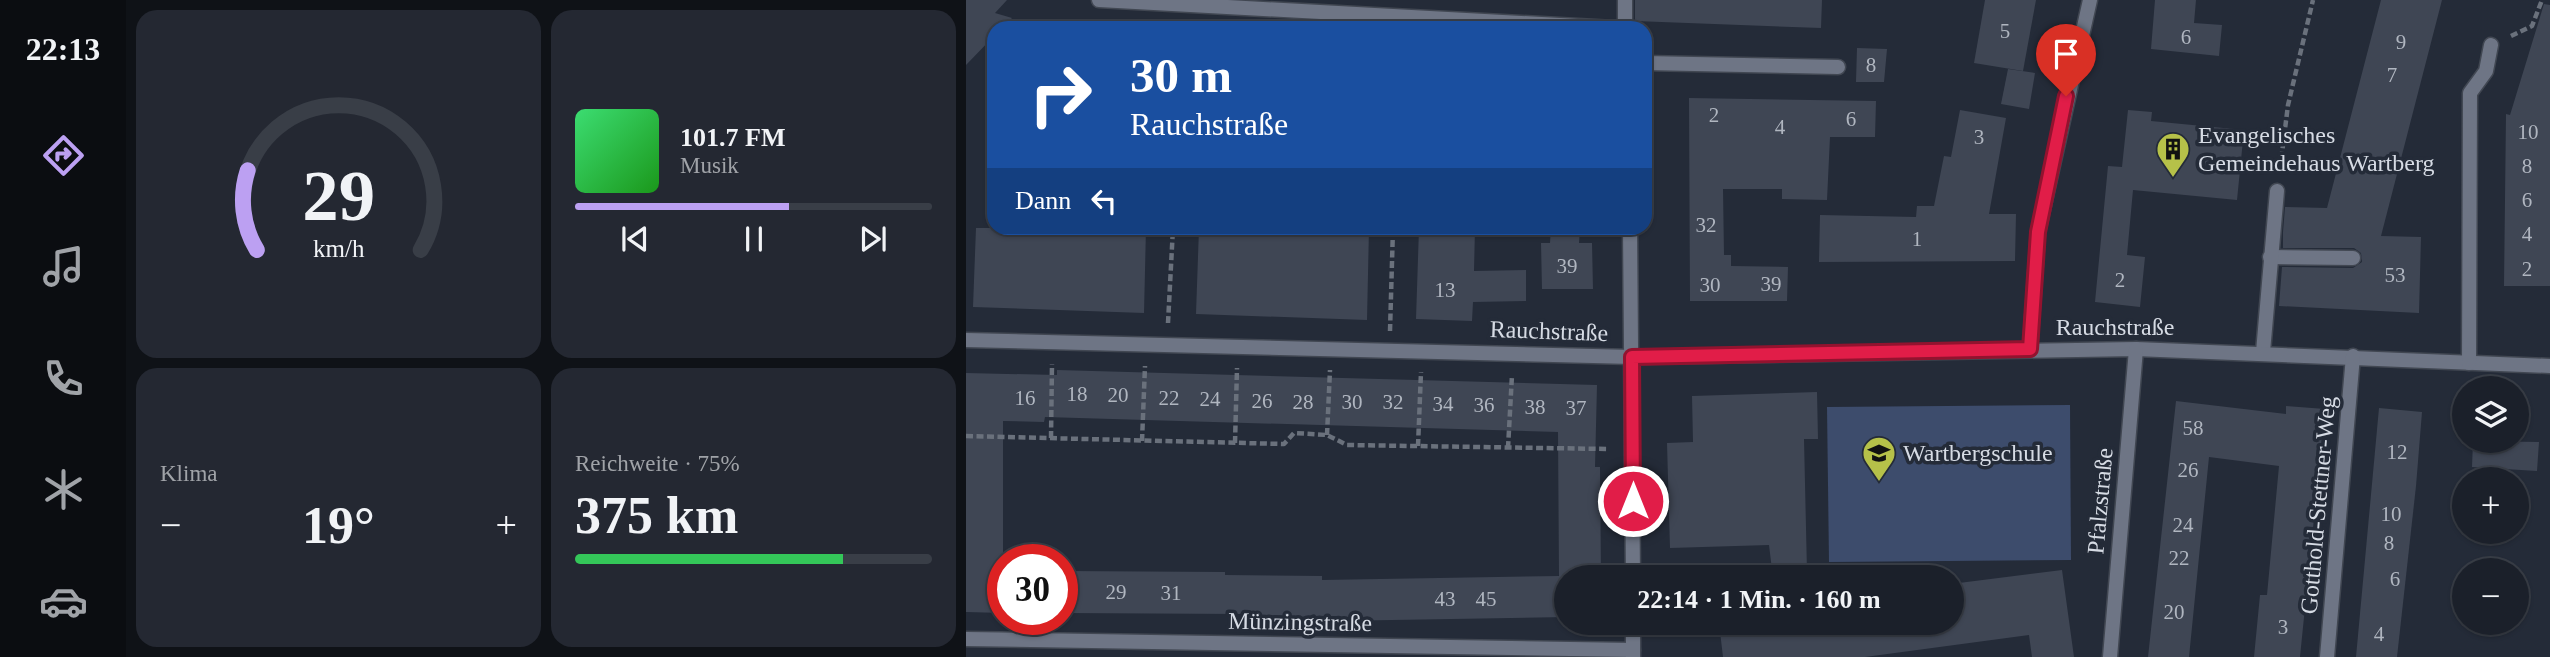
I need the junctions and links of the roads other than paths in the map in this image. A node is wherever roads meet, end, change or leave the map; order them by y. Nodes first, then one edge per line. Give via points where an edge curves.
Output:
1 (1099, 0) edge
2 (1625, 0) edge
3 (2090, 0) edge
4 (1485, 21) edge
5 (1625, 21) edge
6 (2491, 45) road end
7 (1652, 63) edge
8 (1838, 67) dead end
9 (2277, 191) road end
10 (1629, 235) edge
11 (2270, 257) junction
12 (2353, 258) dead end
13 (966, 340) edge
14 (2030, 349) junction
15 (2136, 349) junction
16 (2263, 352) junction
17 (2353, 356) junction
18 (1632, 357) junction
19 (2469, 363) junction
20 (2550, 366) edge
21 (1633, 565) edge
22 (1633, 635) edge
23 (966, 639) edge
24 (1633, 653) edge
25 (2110, 657) edge
26 (2327, 657) edge

1 - 4 street
2 - 5 street
3 - 14 street via 2038,232
6 - 19 street via 2486,71 2470,93
7 - 8 street
9 - 11 street
10 - 18 street
11 - 12 street
11 - 16 street
13 - 18 street, Rauchstraße
14 - 15 street, Rauchstraße
14 - 18 street, Rauchstraße
15 - 16 street, Rauchstraße
15 - 25 street, Pfalzstraße
16 - 17 street, Rauchstraße
17 - 19 street, Rauchstraße
17 - 26 street, Gotthold-Stettner-Weg
18 - 21 street
19 - 20 street, Rauchstraße
22 - 24 street
23 - 24 street, Münzingstraße

